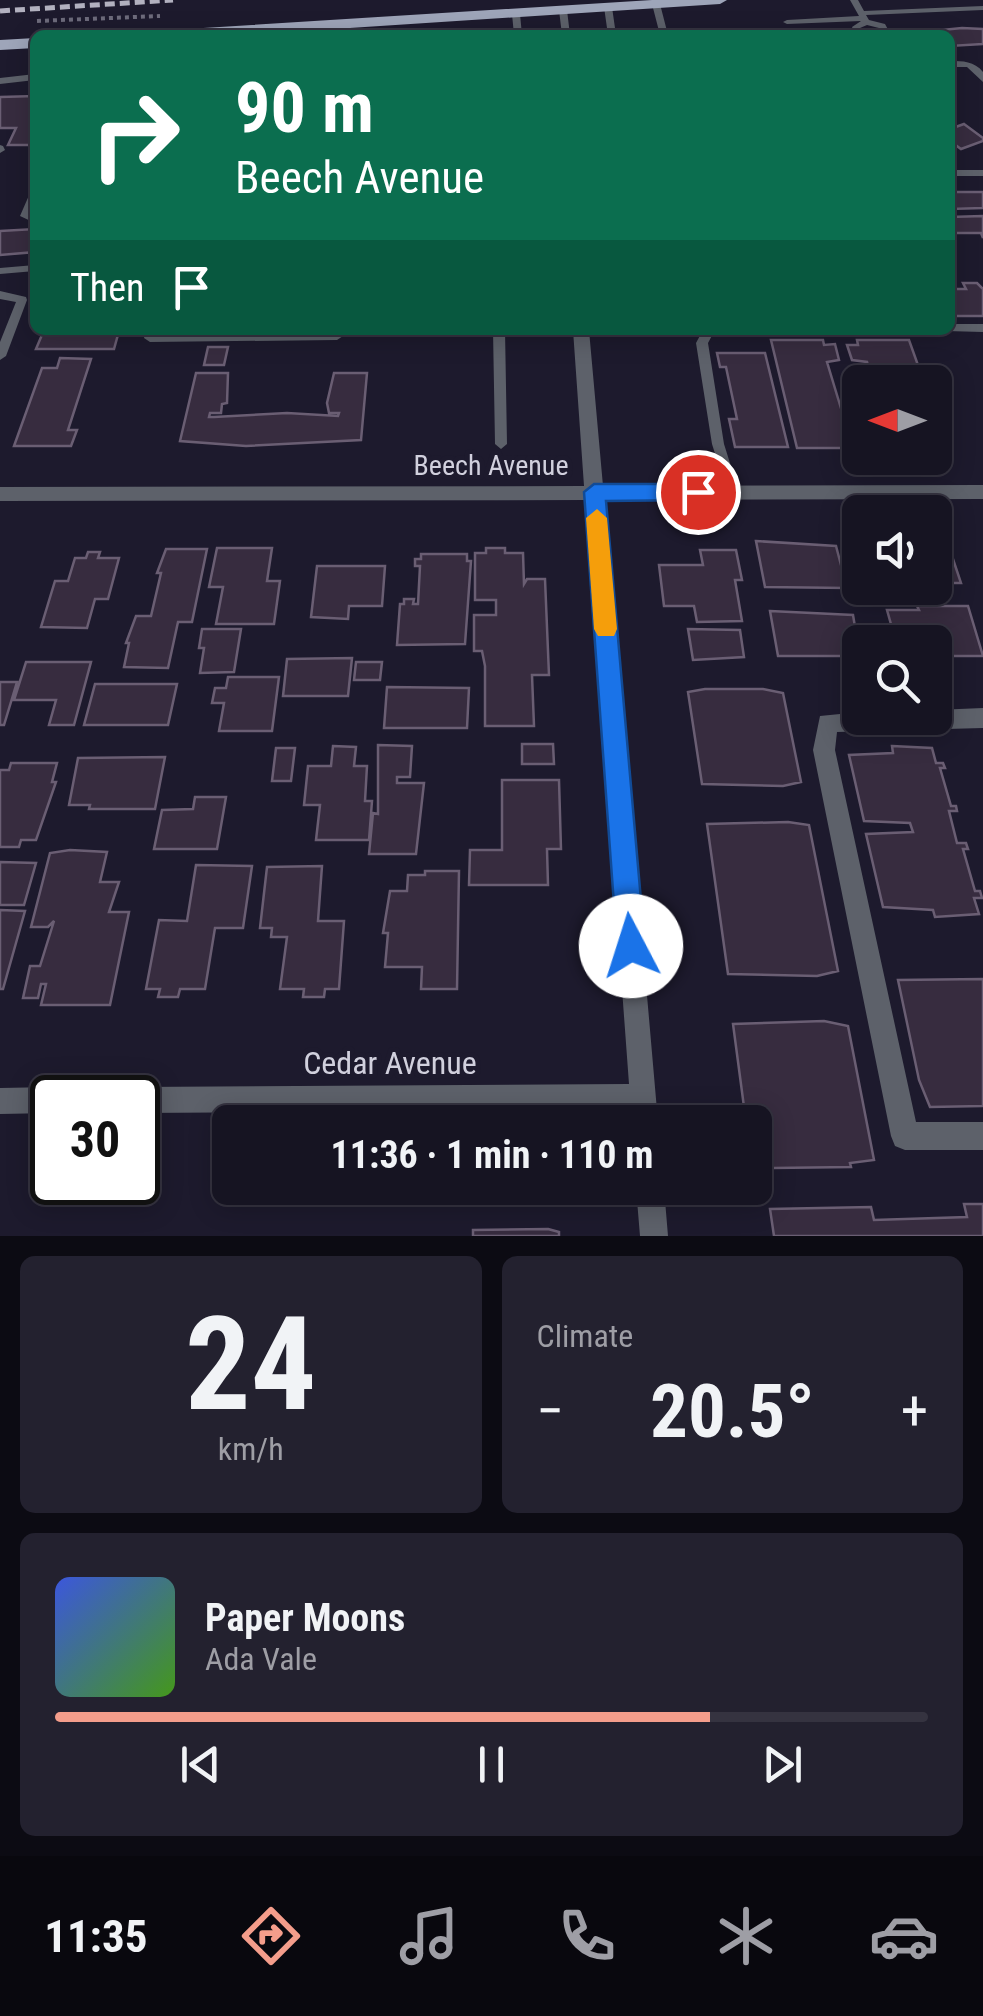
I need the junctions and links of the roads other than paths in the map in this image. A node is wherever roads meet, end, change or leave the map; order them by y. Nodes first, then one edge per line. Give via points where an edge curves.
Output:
1 (720, 0) edge
2 (854, 0) edge
3 (656, 4) junction
4 (608, 7) junction
5 (983, 8) edge
6 (563, 10) junction
7 (516, 14) junction
8 (864, 18) junction
9 (787, 22) dead end
10 (347, 30) edge
11 (518, 30) edge
12 (565, 30) edge
13 (611, 30) edge
14 (663, 30) edge
15 (857, 30) edge
16 (884, 30) edge
17 (30, 43) edge
18 (0, 45) edge
19 (955, 64) edge
20 (30, 78) edge
21 (983, 79) edge
22 (0, 81) edge
23 (983, 172) edge
24 (955, 173) edge
25 (30, 269) edge
26 (1, 273) edge
27 (0, 295) edge
28 (955, 328) edge
29 (983, 328) edge
30 (151, 335) edge
31 (338, 335) edge
32 (499, 335) edge
33 (581, 335) edge
34 (706, 335) edge
35 (0, 356) edge
36 (501, 444) dead end
37 (594, 492) junction
38 (733, 492) junction
39 (983, 492) edge
40 (0, 494) edge
41 (983, 718) edge
42 (30, 1100) edge
43 (160, 1100) edge
44 (0, 1101) edge
45 (391, 1105) edge
46 (644, 1105) edge
47 (983, 1136) edge
48 (651, 1205) edge
49 (654, 1236) edge

1 - 3 main road
2 - 8 lane
3 - 4 main road
3 - 14 lane
4 - 6 main road
4 - 13 lane
5 - 8 lane
6 - 7 main road
6 - 12 lane
7 - 10 main road
7 - 11 lane
8 - 9 lane
8 - 15 lane
8 - 16 lane
17 - 18 main road
19 - 21 lane via 977,68
20 - 22 lane
23 - 24 lane
25 - 26 lane
27 - 35 lane via 22,300
28 - 29 lane
30 - 31 lane
32 - 36 lane
33 - 37 street
34 - 38 lane via 702,343 718,444
37 - 38 street, Beech Avenue
37 - 40 street, Beech Avenue
37 - 46 street
38 - 39 street, Beech Avenue
41 - 47 street via 828,722 824,750 905,1136
42 - 44 street
43 - 45 street, Cedar Avenue
48 - 49 street

